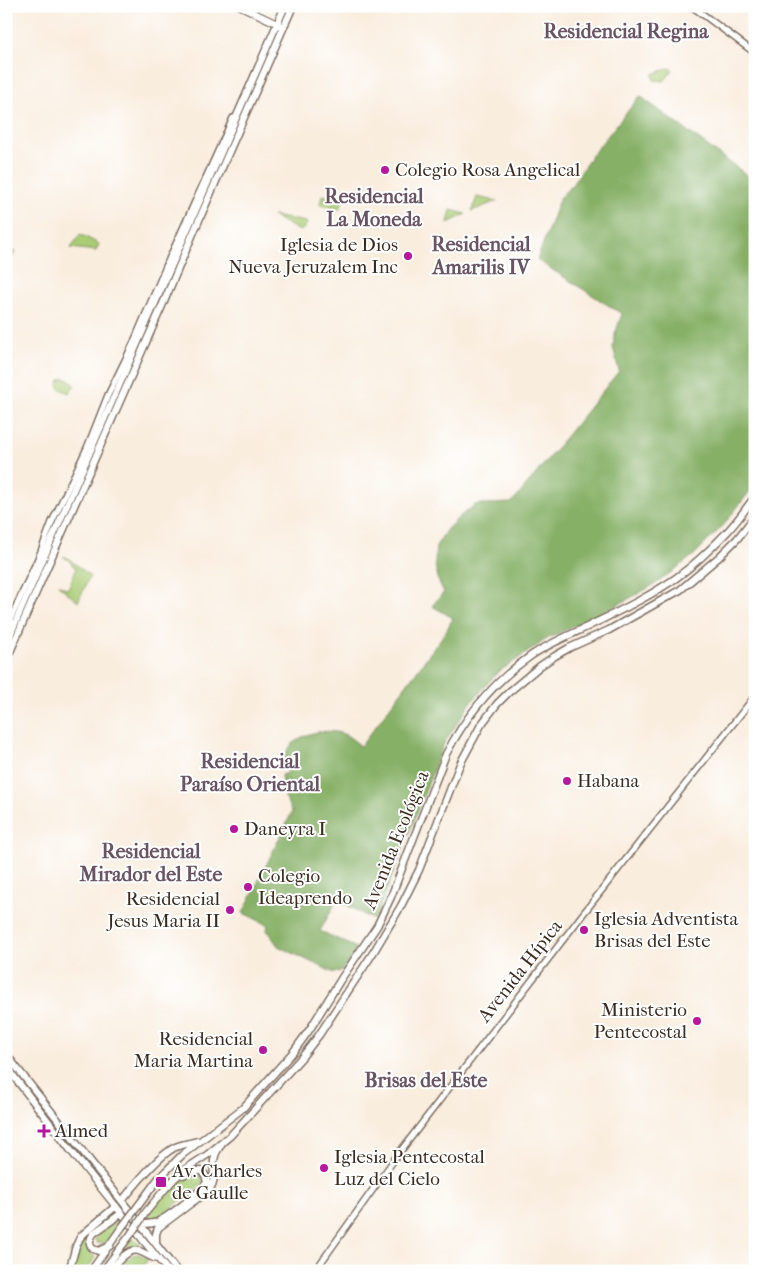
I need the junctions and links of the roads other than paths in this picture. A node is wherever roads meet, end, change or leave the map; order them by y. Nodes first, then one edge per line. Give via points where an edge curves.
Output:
1 (240, 6) edge
2 (284, 6) edge
3 (293, 6) edge
4 (691, 6) edge
5 (279, 25) junction
6 (755, 53) edge
7 (755, 497) edge
8 (755, 516) edge
9 (6, 629) edge
10 (6, 644) edge
11 (6, 661) edge
12 (755, 696) edge
13 (6, 1054) edge
14 (6, 1066) edge
15 (201, 1140) junction
16 (224, 1141) junction
17 (175, 1178) junction
18 (122, 1201) junction
19 (116, 1206) junction
20 (122, 1213) junction
21 (141, 1224) junction
22 (156, 1244) junction
23 (110, 1246) junction
24 (158, 1259) junction
25 (69, 1271) edge
26 (91, 1271) edge
27 (103, 1271) edge
28 (110, 1271) edge
29 (168, 1271) edge
30 (177, 1271) edge
31 (315, 1271) edge

1 - 5 main road
2 - 5 main road
3 - 5 main road
4 - 6 street
5 - 9 street via 170,257
5 - 10 main road
5 - 11 main road
7 - 15 main road, Avenida Ecológica via 727,532 676,578 642,600 531,656 485,696 446,754 377,926 294,1051 243,1108
8 - 16 main road via 719,557 680,590 555,656 497,704 481,725 460,764 419,870 387,930 319,1035
12 - 31 street, Avenida Hípica via 396,1157
13 - 18 main road
14 - 19 main road
15 - 18 main road via 167,1152
15 - 23 main road, Avenida Ecológica, bridge via 158,1179
16 - 17 main road
16 - 22 main road via 214,1157 215,1177 210,1189 158,1228
17 - 21 main road via 197,1170 205,1174 207,1182 164,1218
17 - 27 main road, bridge
18 - 21 main road
19 - 20 main road
19 - 25 main road via 81,1236
20 - 23 main road via 90,1238 90,1246 98,1252
20 - 24 main road
21 - 22 main road
22 - 30 main road
23 - 26 main road, Avenida Ecológica
24 - 28 main road via 134,1250 122,1257
24 - 29 main road

